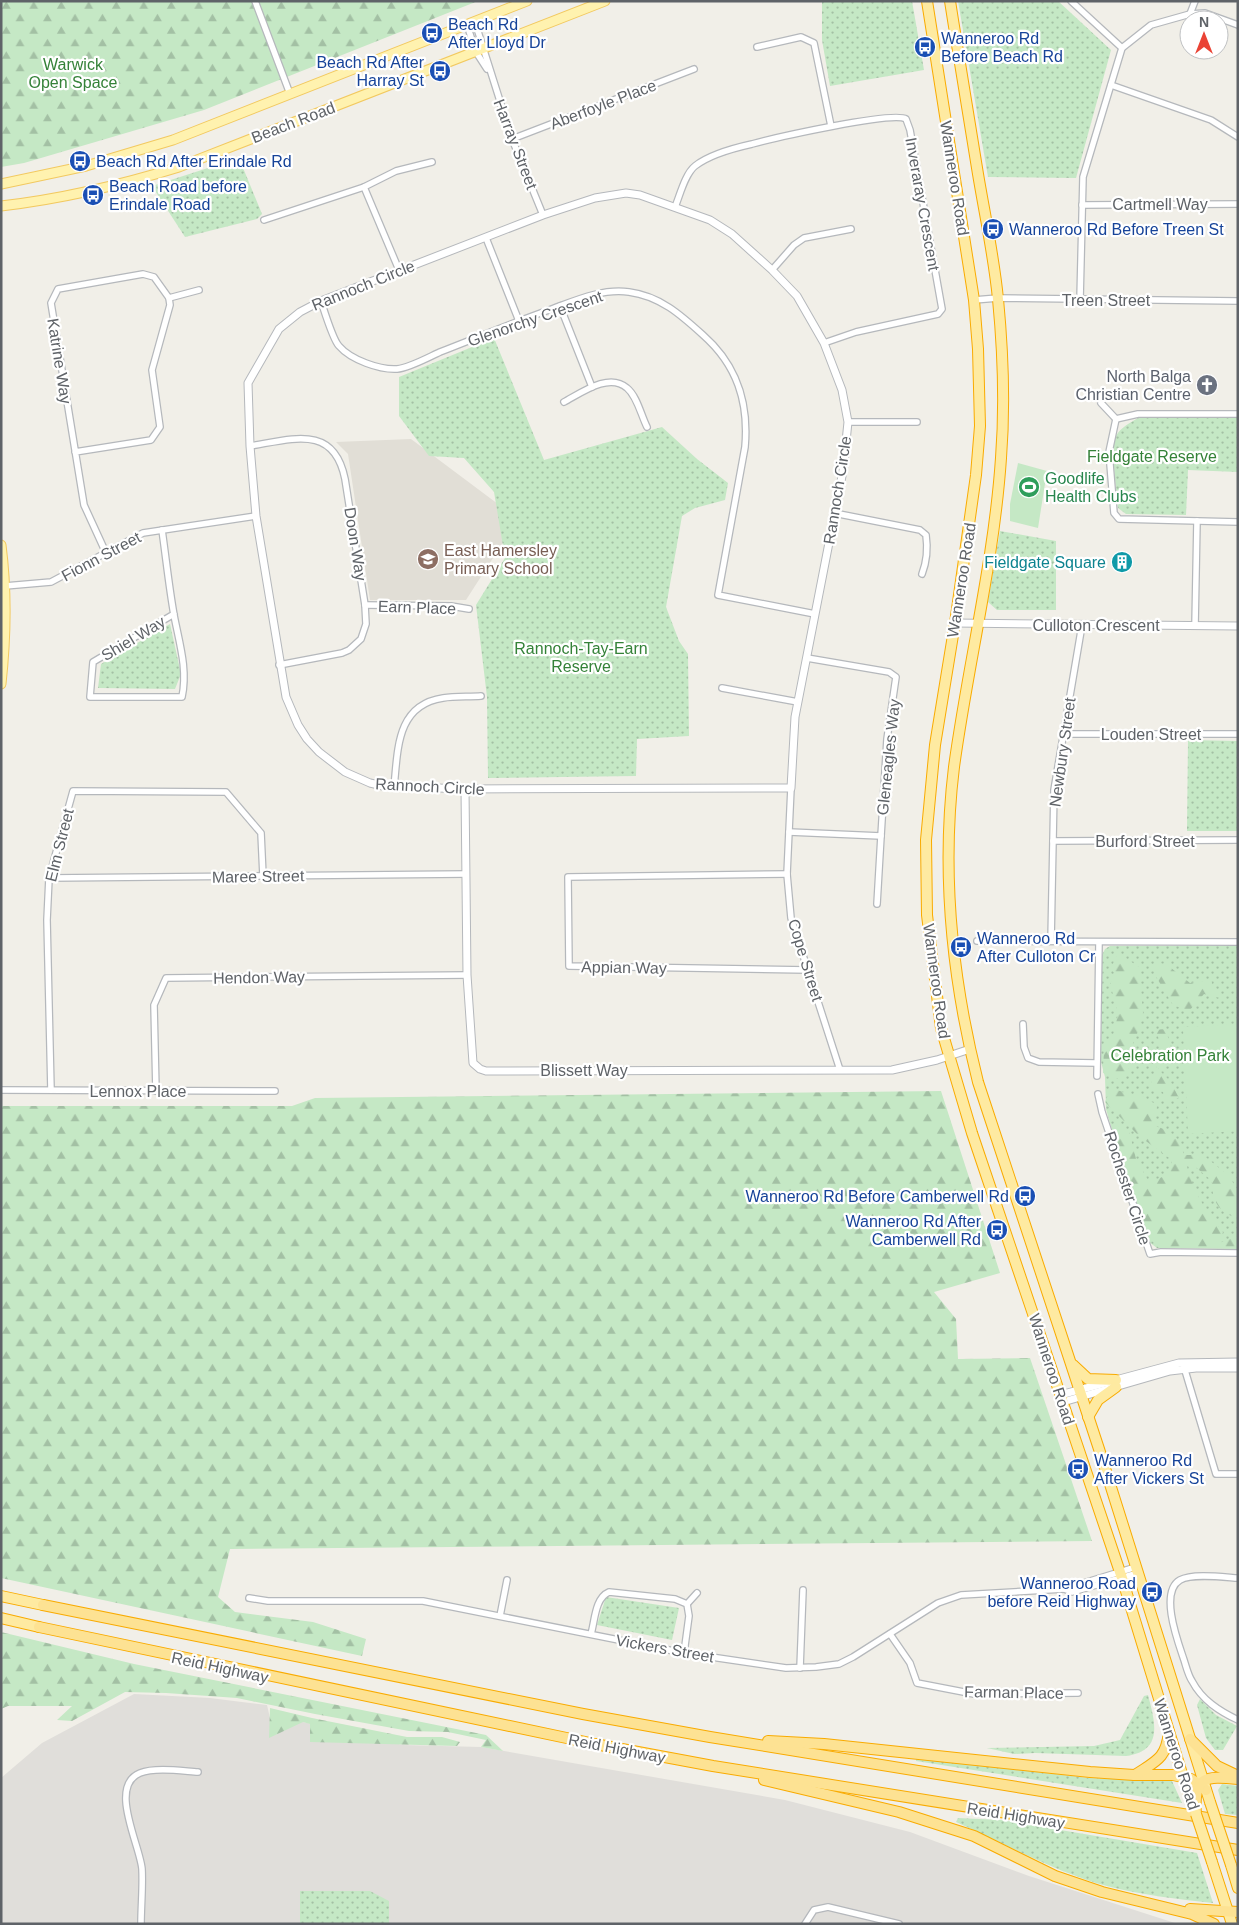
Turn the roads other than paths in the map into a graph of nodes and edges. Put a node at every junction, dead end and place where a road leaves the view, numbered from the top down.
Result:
1 (255, 1) edge
2 (527, 1) edge
3 (605, 1) edge
4 (950, 1) edge
5 (1071, 1) edge
6 (927, 4) edge
7 (1179, 17) edge
8 (471, 24) junction
9 (757, 47) dead end
10 (1122, 48) junction
11 (480, 50) junction
12 (694, 69) dead end
13 (1111, 85) junction
14 (290, 94) junction
15 (831, 126) junction
16 (1238, 138) edge
17 (512, 139) junction
18 (432, 162) dead end
19 (1, 184) edge
20 (364, 187) junction
21 (22, 204) junction
22 (1238, 204) edge
23 (1082, 205) junction
24 (1, 206) edge
25 (675, 207) junction
26 (1, 211) edge
27 (543, 215) junction
28 (264, 220) dead end
29 (851, 229) dead end
30 (486, 238) junction
31 (399, 270) junction
32 (772, 270) junction
33 (199, 290) dead end
34 (169, 298) junction
35 (998, 298) junction
36 (974, 300) junction
37 (1080, 300) junction
38 (321, 301) junction
39 (1238, 301) edge
40 (560, 306) junction
41 (519, 321) junction
42 (824, 343) junction
43 (592, 387) junction
44 (564, 402) dead end
45 (1101, 403) dead end
46 (1238, 414) edge
47 (1116, 420) junction
48 (848, 422) junction
49 (917, 422) dead end
50 (647, 427) dead end
51 (250, 446) junction
52 (75, 452) junction
53 (834, 513) junction
54 (256, 516) junction
55 (1197, 521) junction
56 (1238, 522) edge
57 (162, 530) junction
58 (1, 545) edge
59 (106, 553) junction
60 (922, 574) dead end
61 (5, 586) junction
62 (366, 605) junction
63 (469, 609) dead end
64 (174, 614) junction
65 (815, 614) junction
66 (955, 623) junction
67 (978, 624) junction
68 (1082, 625) junction
69 (1195, 626) junction
70 (1238, 626) edge
71 (807, 658) junction
72 (280, 665) junction
73 (1, 684) edge
74 (722, 688) dead end
75 (482, 696) dead end
76 (798, 702) junction
77 (1064, 734) junction
78 (1238, 734) edge
79 (394, 787) junction
80 (791, 788) junction
81 (465, 789) junction
82 (789, 832) junction
83 (881, 836) junction
84 (1238, 840) edge
85 (1053, 841) junction
86 (466, 874) junction
87 (787, 874) junction
88 (263, 876) junction
89 (49, 878) junction
90 (876, 904) dead end
91 (977, 941) dead end
92 (1051, 941) junction
93 (1099, 942) junction
94 (1238, 942) edge
95 (808, 970) junction
96 (467, 975) junction
97 (1023, 1024) dead end
98 (970, 1049) junction
99 (948, 1057) junction
100 (1096, 1063) junction
101 (840, 1070) junction
102 (1097, 1076) dead end
103 (1, 1090) edge
104 (51, 1090) junction
105 (156, 1091) junction
106 (275, 1091) dead end
107 (1098, 1094) dead end
108 (1238, 1253) edge
109 (1238, 1362) edge
110 (1070, 1363) junction
111 (1183, 1366) junction
112 (1238, 1368) edge
113 (1116, 1383) junction
114 (1080, 1393) junction
115 (1062, 1398) junction
116 (1088, 1417) junction
117 (1238, 1474) edge
118 (1137, 1570) junction
119 (1121, 1575) junction
120 (1238, 1578) edge
121 (507, 1580) dead end
122 (803, 1590) dead end
123 (697, 1594) dead end
124 (1, 1596) edge
125 (249, 1598) dead end
126 (687, 1604) junction
127 (500, 1616) junction
128 (1, 1618) edge
129 (591, 1634) junction
130 (890, 1634) junction
131 (684, 1653) junction
132 (800, 1668) junction
133 (1078, 1692) dead end
134 (1238, 1720) edge
135 (1169, 1732) junction
136 (710, 1737) junction
137 (1190, 1739) junction
138 (713, 1766) junction
139 (198, 1772) dead end
140 (1134, 1775) junction
141 (1183, 1777) junction
142 (1238, 1777) edge
143 (1203, 1785) junction
144 (1193, 1801) junction
145 (1238, 1822) edge
146 (1238, 1850) edge
147 (1238, 1888) edge
148 (1137, 1902) junction
149 (1233, 1912) edge
150 (141, 1924) edge
151 (805, 1924) edge
152 (899, 1924) edge
153 (1214, 1924) edge
154 (1232, 1924) edge

1 - 14 street
2 - 8 main road, Beach Road
3 - 11 main road, Beach Road
4 - 35 highway, Wanneroo Road
5 - 10 street
6 - 36 highway, Wanneroo Road
7 - 10 street
8 - 11 street, Harray Street
8 - 14 main road, Beach Road
9 - 15 street
10 - 13 street
11 - 17 street, Harray Street
11 - 21 main road, Beach Road
12 - 17 street, Aberfoyle Place
13 - 16 street
13 - 23 street
14 - 19 main road, Beach Road
15 - 25 street, Inveraray Crescent
15 - 42 street, Inveraray Crescent
17 - 27 street, Harray Street
18 - 20 street
20 - 28 street
20 - 31 street
21 - 24 main road, Beach Road
21 - 26 main road
22 - 23 street, Cartmell Way
23 - 37 street
25 - 27 street, Rannoch Circle
25 - 32 street, Rannoch Circle
27 - 30 street, Rannoch Circle
29 - 32 street
30 - 31 street, Rannoch Circle
30 - 41 street
31 - 38 street, Rannoch Circle
32 - 42 street, Rannoch Circle
33 - 34 street
34 - 52 street
34 - 52 street, Katrine Way
35 - 36 street, Treen Street
35 - 37 street, Treen Street
35 - 67 highway, Wanneroo Road
36 - 66 highway, Wanneroo Road
37 - 39 street, Treen Street
38 - 41 street, Glenorchy Crescent
38 - 51 street, Rannoch Circle
40 - 41 street, Glenorchy Crescent
40 - 43 street
40 - 65 street, Glenorchy Crescent
42 - 48 street, Rannoch Circle
43 - 44 street
43 - 50 street
45 - 47 street
46 - 47 street
47 - 55 street
48 - 49 street
48 - 53 street, Rannoch Circle
51 - 54 street, Rannoch Circle
51 - 62 street, Doon Way
52 - 59 street, Katrine Way
53 - 60 street
53 - 65 street, Rannoch Circle
54 - 57 street, Fionn Street
54 - 72 street, Rannoch Circle
55 - 56 street
55 - 69 street
57 - 59 street, Fionn Street
57 - 64 street, Shiel Way
58 - 61 main road
59 - 61 street, Fionn Street
61 - 73 main road
62 - 63 street, Earn Place
62 - 72 street, Doon Way
64 - 64 street, Shiel Way
65 - 71 street, Rannoch Circle
66 - 67 street, Culloton Crescent
66 - 99 highway, Wanneroo Road
67 - 68 street, Culloton Crescent
67 - 98 highway, Wanneroo Road
68 - 69 street, Culloton Crescent
68 - 77 street, Newbury Street
69 - 70 street, Culloton Crescent
71 - 76 street, Rannoch Circle
71 - 83 street, Gleneagles Way
72 - 79 street, Rannoch Circle
74 - 76 street
75 - 79 street
76 - 80 street, Rannoch Circle
77 - 78 street, Louden Street
77 - 85 street, Newbury Street
79 - 81 street, Rannoch Circle
80 - 81 street, Rannoch Circle
80 - 82 street, Cope Street
81 - 86 street, Blissett Way
82 - 83 street, Gleneagles Way
82 - 87 street, Cope Street
83 - 90 street
84 - 85 street, Burford Street
85 - 92 street, Newbury Street
86 - 88 street, Maree Street
86 - 96 street, Blissett Way
87 - 95 street, Cope Street
87 - 95 street, Appian Way
88 - 89 street, Maree Street
88 - 89 street, Elm Street
89 - 104 street, Elm Street
91 - 92 street
92 - 93 street
93 - 94 street
93 - 100 street
95 - 101 street, Cope Street
96 - 101 street, Blissett Way
96 - 105 street, Hendon Way
97 - 100 street
98 - 99 street, Blissett Way
98 - 110 highway, Wanneroo Road
99 - 101 street, Blissett Way
99 - 115 highway, Wanneroo Road
100 - 102 street
103 - 104 street, Lennox Place
104 - 105 street, Lennox Place
105 - 106 street, Lennox Place
107 - 108 street, Rochester Circle
109 - 111 street
110 - 113 highway
110 - 114 highway, Wanneroo Road
111 - 112 street
111 - 113 street
111 - 117 street
113 - 114 street
113 - 116 highway
114 - 115 street
114 - 116 highway, Wanneroo Road
115 - 119 highway, Wanneroo Road
116 - 118 highway, Wanneroo Road
118 - 119 street, Vickers Street
118 - 137 highway, Wanneroo Road
119 - 130 street, Vickers Street
119 - 135 highway, Wanneroo Road
120 - 134 street
121 - 127 street
122 - 132 street
123 - 126 street
124 - 136 highway, Reid Highway
125 - 127 street, Vickers Street
126 - 129 street
126 - 131 street
127 - 129 street, Vickers Street
128 - 138 highway, Reid Highway
129 - 131 street, Vickers Street
130 - 132 street, Vickers Street
130 - 133 street, Farman Place
131 - 132 street, Vickers Street
135 - 140 highway
135 - 141 highway, Wanneroo Road
136 - 140 highway
136 - 145 highway, Reid Highway
137 - 142 highway
137 - 143 highway, Wanneroo Road
138 - 146 highway, Reid Highway
138 - 148 highway
139 - 150 street
140 - 141 highway
141 - 143 highway
141 - 144 highway, Wanneroo Road
142 - 143 highway
143 - 144 highway
143 - 147 highway, Wanneroo Road, bridge
144 - 149 highway, Wanneroo Road, bridge
148 - 149 highway
148 - 153 highway
149 - 154 highway, Wanneroo Road
151 - 152 street

